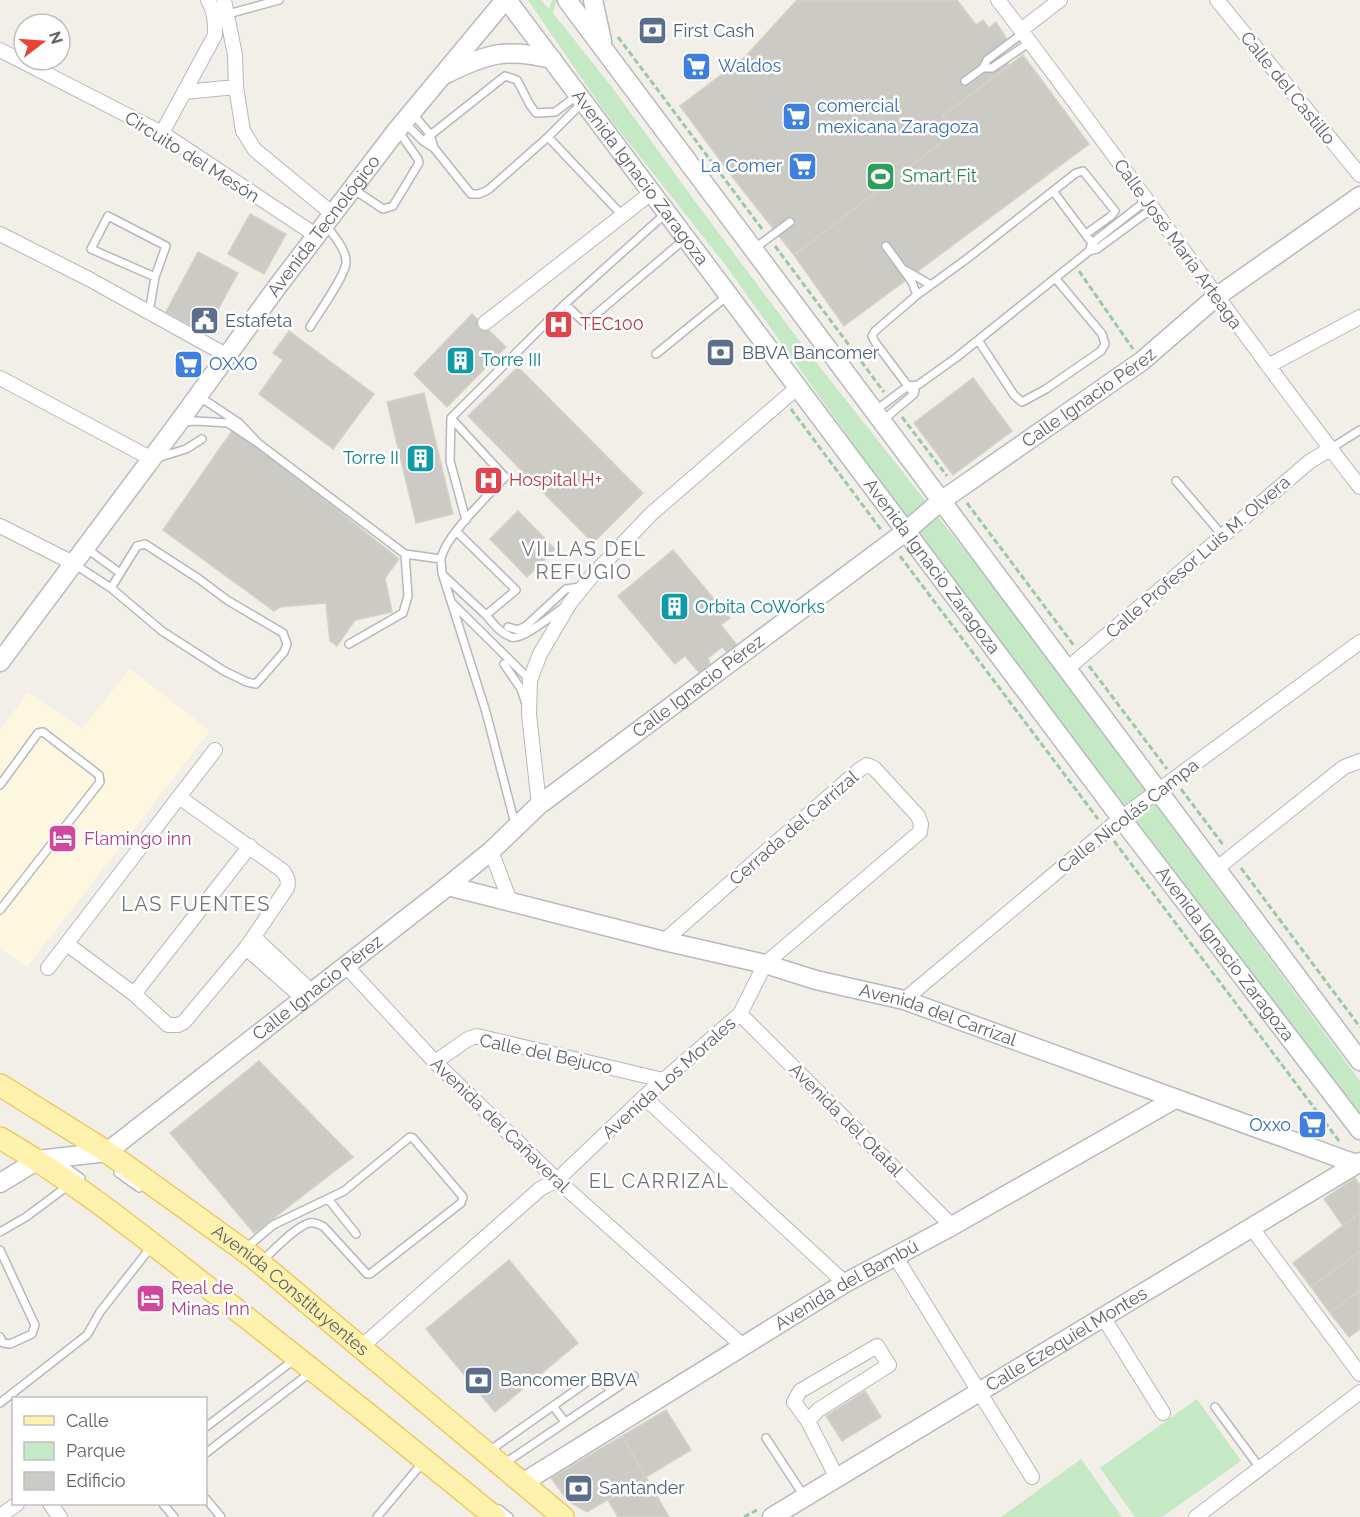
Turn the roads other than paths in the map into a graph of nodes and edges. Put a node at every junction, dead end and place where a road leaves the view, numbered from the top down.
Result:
1 (208, 0) edge
2 (224, 0) edge
3 (279, 0) edge
4 (506, 0) edge
5 (567, 0) edge
6 (593, 0) edge
7 (998, 0) edge
8 (1060, 0) edge
9 (1217, 0) edge
10 (228, 14) junction
11 (1025, 35) junction
12 (0, 50) edge
13 (605, 52) junction
14 (552, 59) junction
15 (439, 77) junction
16 (965, 81) dead end
17 (236, 87) junction
18 (184, 92) junction
19 (581, 98) junction
20 (404, 121) junction
21 (162, 133) junction
22 (430, 134) junction
23 (548, 138) junction
24 (423, 141) junction
25 (434, 148) junction
26 (1360, 175) edge
27 (353, 189) junction
28 (1053, 191) junction
29 (651, 193) junction
30 (1360, 196) edge
31 (1150, 204) junction
32 (667, 212) junction
33 (623, 216) junction
34 (789, 222) dead end
35 (325, 225) junction
36 (0, 234) edge
37 (1086, 234) junction
38 (686, 238) junction
39 (886, 246) dead end
40 (1093, 248) junction
41 (753, 249) junction
42 (902, 268) junction
43 (155, 277) junction
44 (1056, 279) junction
45 (931, 285) junction
46 (728, 295) junction
47 (917, 295) junction
48 (1216, 297) junction
49 (565, 303) junction
50 (149, 313) junction
51 (1360, 317) edge
52 (485, 322) dead end
53 (310, 327) dead end
54 (978, 340) junction
55 (656, 354) dead end
56 (228, 357) junction
57 (1268, 366) junction
58 (0, 378) edge
59 (918, 385) junction
60 (908, 386) junction
61 (791, 393) junction
62 (914, 394) junction
63 (198, 396) junction
64 (878, 417) junction
65 (451, 418) junction
66 (179, 422) junction
67 (1360, 430) edge
68 (202, 439) dead end
69 (258, 443) junction
70 (1330, 449) junction
71 (152, 459) junction
72 (1358, 479) edge
73 (1176, 481) dead end
74 (941, 501) junction
75 (466, 520) junction
76 (0, 526) edge
77 (457, 532) junction
78 (905, 532) junction
79 (1223, 536) junction
80 (85, 547) junction
81 (405, 554) junction
82 (441, 559) junction
83 (73, 563) junction
84 (120, 573) junction
85 (442, 573) junction
86 (583, 587) junction
87 (111, 588) junction
88 (450, 602) junction
89 (570, 603) junction
90 (486, 615) junction
91 (508, 627) dead end
92 (1360, 642) edge
93 (349, 644) dead end
94 (0, 662) edge
95 (504, 664) dead end
96 (1067, 669) junction
97 (530, 680) junction
98 (529, 714) junction
99 (214, 750) dead end
100 (1360, 761) edge
101 (0, 785) edge
102 (1157, 790) junction
103 (178, 797) junction
104 (539, 805) junction
105 (1121, 818) junction
106 (516, 826) junction
107 (250, 846) junction
108 (491, 851) junction
109 (1216, 869) junction
110 (448, 886) junction
111 (510, 901) junction
112 (0, 910) edge
113 (664, 941) junction
114 (250, 943) junction
115 (67, 944) junction
116 (765, 964) junction
117 (346, 966) junction
118 (48, 968) dead end
119 (134, 994) junction
120 (308, 996) junction
121 (904, 1000) junction
122 (740, 1014) junction
123 (1360, 1061) edge
124 (435, 1062) junction
125 (663, 1080) junction
126 (0, 1085) edge
127 (644, 1097) junction
128 (1175, 1099) junction
129 (1360, 1130) edge
130 (0, 1138) edge
131 (99, 1156) junction
132 (46, 1157) junction
133 (1358, 1163) edge
134 (557, 1180) junction
135 (0, 1183) edge
136 (81, 1184) junction
137 (143, 1191) dead end
138 (328, 1200) junction
139 (952, 1226) junction
140 (1251, 1227) junction
141 (0, 1232) edge
142 (356, 1234) dead end
143 (153, 1245) junction
144 (0, 1250) edge
145 (251, 1256) junction
146 (895, 1256) junction
147 (845, 1283) junction
148 (1103, 1317) junction
149 (0, 1336) edge
150 (744, 1347) junction
151 (360, 1348) junction
152 (305, 1364) junction
153 (373, 1369) dead end
154 (1360, 1374) edge
155 (634, 1376) dead end
156 (611, 1391) junction
157 (979, 1392) junction
158 (1360, 1392) edge
159 (0, 1403) edge
160 (553, 1406) junction
161 (1215, 1407) dead end
162 (1163, 1413) dead end
163 (808, 1421) junction
164 (565, 1422) junction
165 (207, 1426) edge
166 (766, 1438) dead end
167 (207, 1452) edge
168 (426, 1459) junction
169 (495, 1459) junction
170 (1260, 1468) junction
171 (1032, 1477) dead end
172 (837, 1478) junction
173 (524, 1482) junction
174 (805, 1497) junction
175 (207, 1500) edge
176 (14, 1505) edge
177 (165, 1505) edge
178 (493, 1509) edge
179 (0, 1516) edge
180 (174, 1517) edge
181 (221, 1517) edge
182 (377, 1517) edge
183 (509, 1517) edge
184 (550, 1517) edge
185 (563, 1517) edge
186 (772, 1517) edge
187 (1196, 1517) edge

1 - 18 street
2 - 10 street
3 - 10 lane
4 - 14 street, Avenida Ignacio Zaragoza
4 - 15 street, Avenida Tecnológico
5 - 13 street
6 - 13 street
7 - 11 street, Calle José María Arteaga
8 - 11 street
9 - 26 street, Calle del Castillo
10 - 17 street
11 - 16 lane
11 - 31 street, Calle José María Arteaga
12 - 21 street, Circuito del Mesón
13 - 41 street
14 - 15 street
14 - 19 street, Avenida Ignacio Zaragoza
15 - 20 street, Avenida Tecnológico
17 - 18 street
17 - 35 street
18 - 21 street
19 - 22 lane
19 - 23 lane
19 - 29 street, Avenida Ignacio Zaragoza
20 - 22 lane
20 - 24 lane
20 - 27 street, Avenida Tecnológico
20 - 27 lane
21 - 35 street, Circuito del Mesón
22 - 24 lane
22 - 25 lane
23 - 25 lane
23 - 33 lane
24 - 25 lane
27 - 35 street, Avenida Tecnológico
28 - 37 lane
28 - 37 lane
28 - 45 lane
29 - 32 street, Avenida Ignacio Zaragoza
29 - 33 street
30 - 48 street, Calle Ignacio Pérez
31 - 40 lane
31 - 48 street, Calle José María Arteaga
32 - 38 street, Avenida Ignacio Zaragoza
32 - 49 lane
33 - 52 street
34 - 41 lane
35 - 53 lane
35 - 56 street, Avenida Tecnológico
36 - 50 street
37 - 40 lane
38 - 46 street, Avenida Ignacio Zaragoza
38 - 49 lane
39 - 42 lane
40 - 44 lane
41 - 64 street
42 - 45 lane
42 - 47 lane
43 - 43 lane
43 - 50 lane
44 - 54 lane
44 - 54 lane
45 - 47 lane
46 - 55 lane
46 - 61 street, Avenida Ignacio Zaragoza
47 - 60 lane
48 - 57 street, Calle José María Arteaga
48 - 74 street, Calle Ignacio Pérez
49 - 65 lane
50 - 56 street
51 - 57 street
54 - 59 lane
56 - 63 street, Avenida Tecnológico
57 - 70 street, Calle José María Arteaga
58 - 71 street
59 - 60 lane
59 - 62 lane
60 - 62 lane
60 - 64 lane
61 - 78 street, Avenida Ignacio Zaragoza
61 - 86 street
62 - 64 lane
63 - 66 street, Avenida Tecnológico
63 - 69 lane
64 - 74 street
65 - 75 lane
65 - 75 lane
66 - 69 lane
66 - 71 street, Avenida Tecnológico
67 - 70 lane
68 - 71 lane
69 - 81 lane
70 - 72 street, Calle José María Arteaga
70 - 79 street, Calle Profesor Luis M. Olvera
71 - 80 street, Avenida Tecnológico
73 - 79 lane
74 - 78 street, Calle Ignacio Pérez
74 - 96 street
75 - 77 lane
76 - 83 street
77 - 82 lane
77 - 90 lane
78 - 104 street, Calle Ignacio Pérez
78 - 105 street, Avenida Ignacio Zaragoza
79 - 96 street, Calle Profesor Luis M. Olvera
80 - 83 street, Avenida Tecnológico
80 - 84 lane
81 - 82 lane
81 - 93 lane
82 - 85 lane
83 - 87 lane
83 - 94 street, Avenida Tecnológico
84 - 87 lane
84 - 87 lane
85 - 88 lane
85 - 90 lane
86 - 89 street
86 - 91 lane
88 - 97 lane
88 - 106 lane
89 - 90 lane
89 - 97 street
92 - 102 street, Calle Nicolás Campa
95 - 98 lane
96 - 102 street
97 - 98 street
98 - 104 street
99 - 103 street
100 - 109 street
101 - 112 lane
102 - 105 street, Calle Nicolás Campa
102 - 109 street
103 - 107 street
103 - 115 street
104 - 106 street, Calle Ignacio Pérez
105 - 121 street, Calle Nicolás Campa
105 - 129 street, Avenida Ignacio Zaragoza
106 - 108 street, Calle Ignacio Pérez
107 - 114 street
107 - 119 street
108 - 110 street, Calle Ignacio Pérez
108 - 111 street
109 - 123 street
110 - 111 street, Avenida del Carrizal
110 - 117 street, Calle Ignacio Pérez
111 - 113 street, Avenida del Carrizal
113 - 116 street, Avenida del Carrizal
113 - 116 street, Cerrada del Carrizal
114 - 119 street
114 - 120 street
115 - 118 street
115 - 119 street
116 - 121 street, Avenida del Carrizal
116 - 122 street, Avenida Los Morales
117 - 120 street, Calle Ignacio Pérez
117 - 124 street, Avenida del Cañaveral
120 - 131 street, Calle Ignacio Pérez
121 - 128 street, Avenida del Carrizal
122 - 125 street, Avenida Los Morales
122 - 139 street, Avenida del Otatal
124 - 125 street, Calle del Bejuco
124 - 134 street, Avenida del Cañaveral
125 - 127 street, Avenida Los Morales
126 - 131 main road, Avenida Constituyentes
127 - 134 street, Avenida Los Morales
127 - 147 street
128 - 133 street, Avenida del Carrizal
128 - 139 street, Avenida del Bambú
130 - 132 main road
131 - 132 street
131 - 137 lane
131 - 145 main road, Avenida Constituyentes
132 - 135 street
132 - 136 main road
133 - 140 street, Calle Ezequiel Montes
134 - 150 street, Avenida del Cañaveral
134 - 151 street, Avenida Los Morales
136 - 141 lane
136 - 143 main road
138 - 142 lane
138 - 145 lane
138 - 145 lane
139 - 146 street, Avenida del Bambú
140 - 148 street, Calle Ezequiel Montes
140 - 154 street
143 - 152 main road
143 - 159 lane
144 - 149 lane
145 - 151 main road, Avenida Constituyentes
146 - 147 street, Avenida del Bambú
146 - 157 street
147 - 150 street, Avenida del Bambú
148 - 157 street, Calle Ezequiel Montes
148 - 162 street
150 - 173 street, Avenida del Bambú
151 - 169 main road, Avenida Constituyentes
152 - 165 lane
152 - 167 lane
152 - 168 main road
153 - 184 lane
155 - 156 lane
156 - 160 lane
156 - 164 lane
157 - 171 street
157 - 172 street, Calle Ezequiel Montes
158 - 170 street
160 - 164 lane
160 - 169 lane
161 - 170 lane
163 - 163 street
163 - 172 street
164 - 169 lane
166 - 174 lane
168 - 178 main road
168 - 182 lane
169 - 173 main road, Avenida Constituyentes
170 - 187 street
172 - 174 street, Calle Ezequiel Montes
173 - 185 main road, Avenida Constituyentes
174 - 186 street, Calle Ezequiel Montes
175 - 181 lane
176 - 179 street
177 - 180 lane
178 - 183 lane

